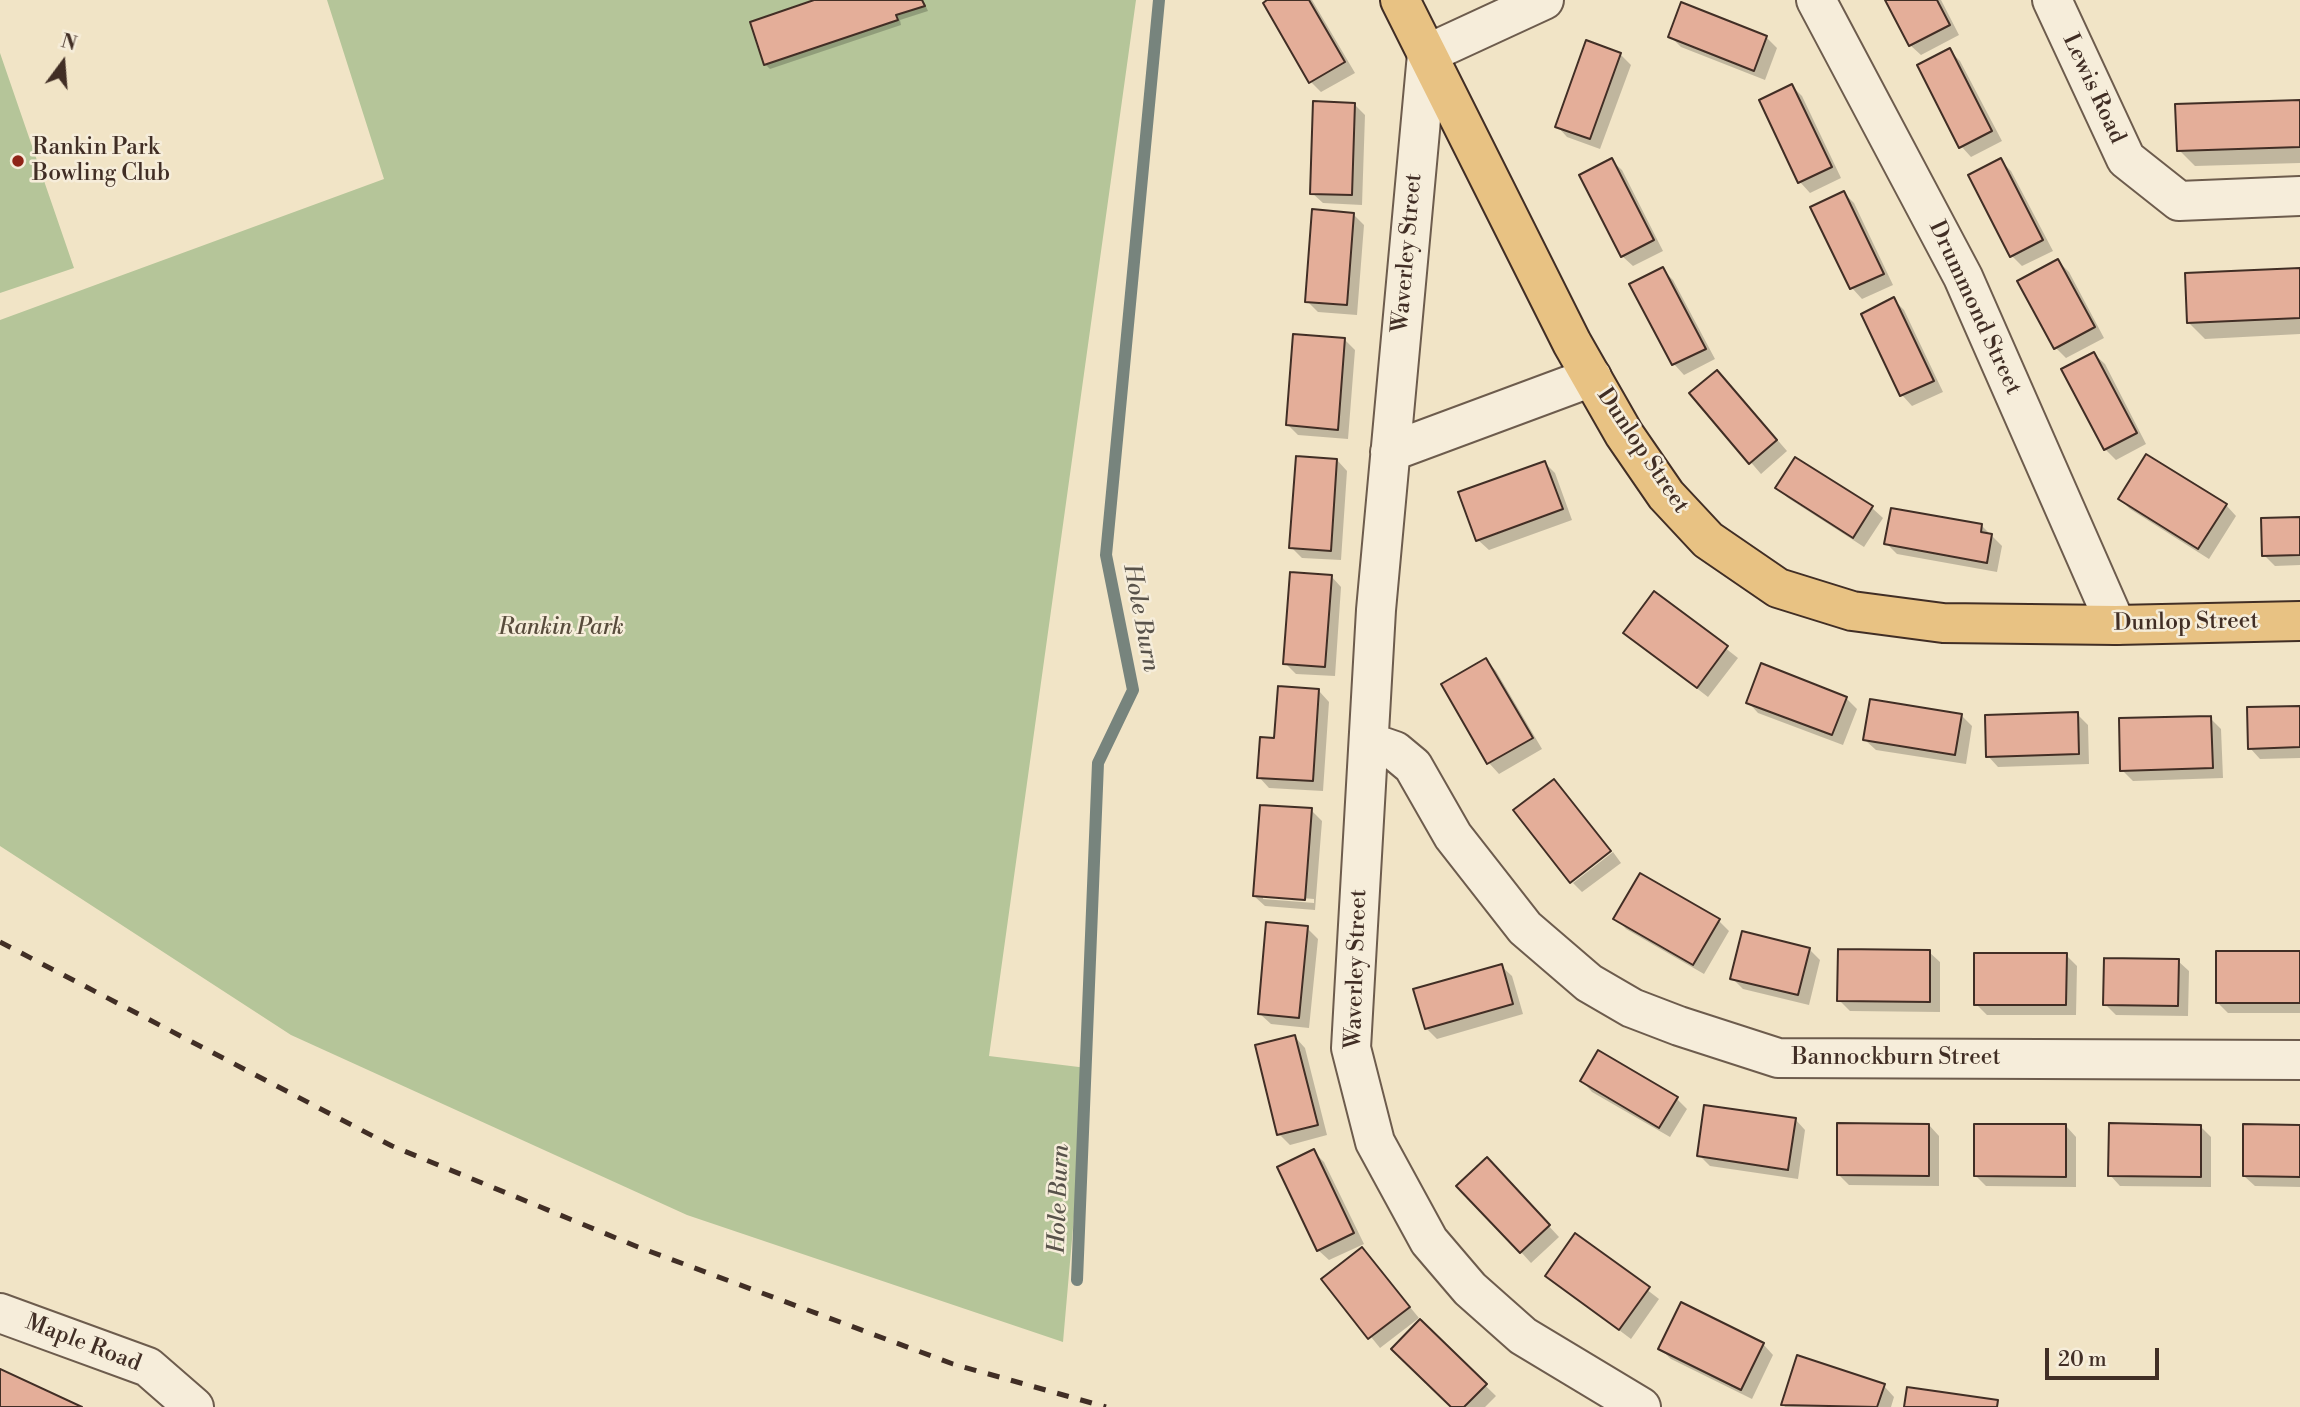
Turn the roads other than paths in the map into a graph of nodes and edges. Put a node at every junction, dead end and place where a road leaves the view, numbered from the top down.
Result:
1 (1400, 0) edge
2 (1544, 0) edge
3 (1816, 0) edge
4 (2052, 0) edge
5 (1427, 54) junction
6 (2300, 197) edge
7 (1592, 377) junction
8 (1390, 452) junction
9 (2300, 621) edge
10 (2116, 625) junction
11 (1368, 742) junction
12 (2300, 1060) edge
13 (0, 1313) edge
14 (1631, 1405) edge
15 (194, 1407) edge

1 - 5 main road, Dunlop Street
2 - 5 street
3 - 10 street, Drummond Street
4 - 6 street, Lewis Road
5 - 7 main road, Dunlop Street
5 - 8 street, Waverley Street
7 - 8 street
7 - 10 main road, Dunlop Street
8 - 11 street, Waverley Street
9 - 10 main road, Dunlop Street
11 - 12 street, Bannockburn Street
11 - 14 street, Waverley Street
13 - 15 street, Maple Road

